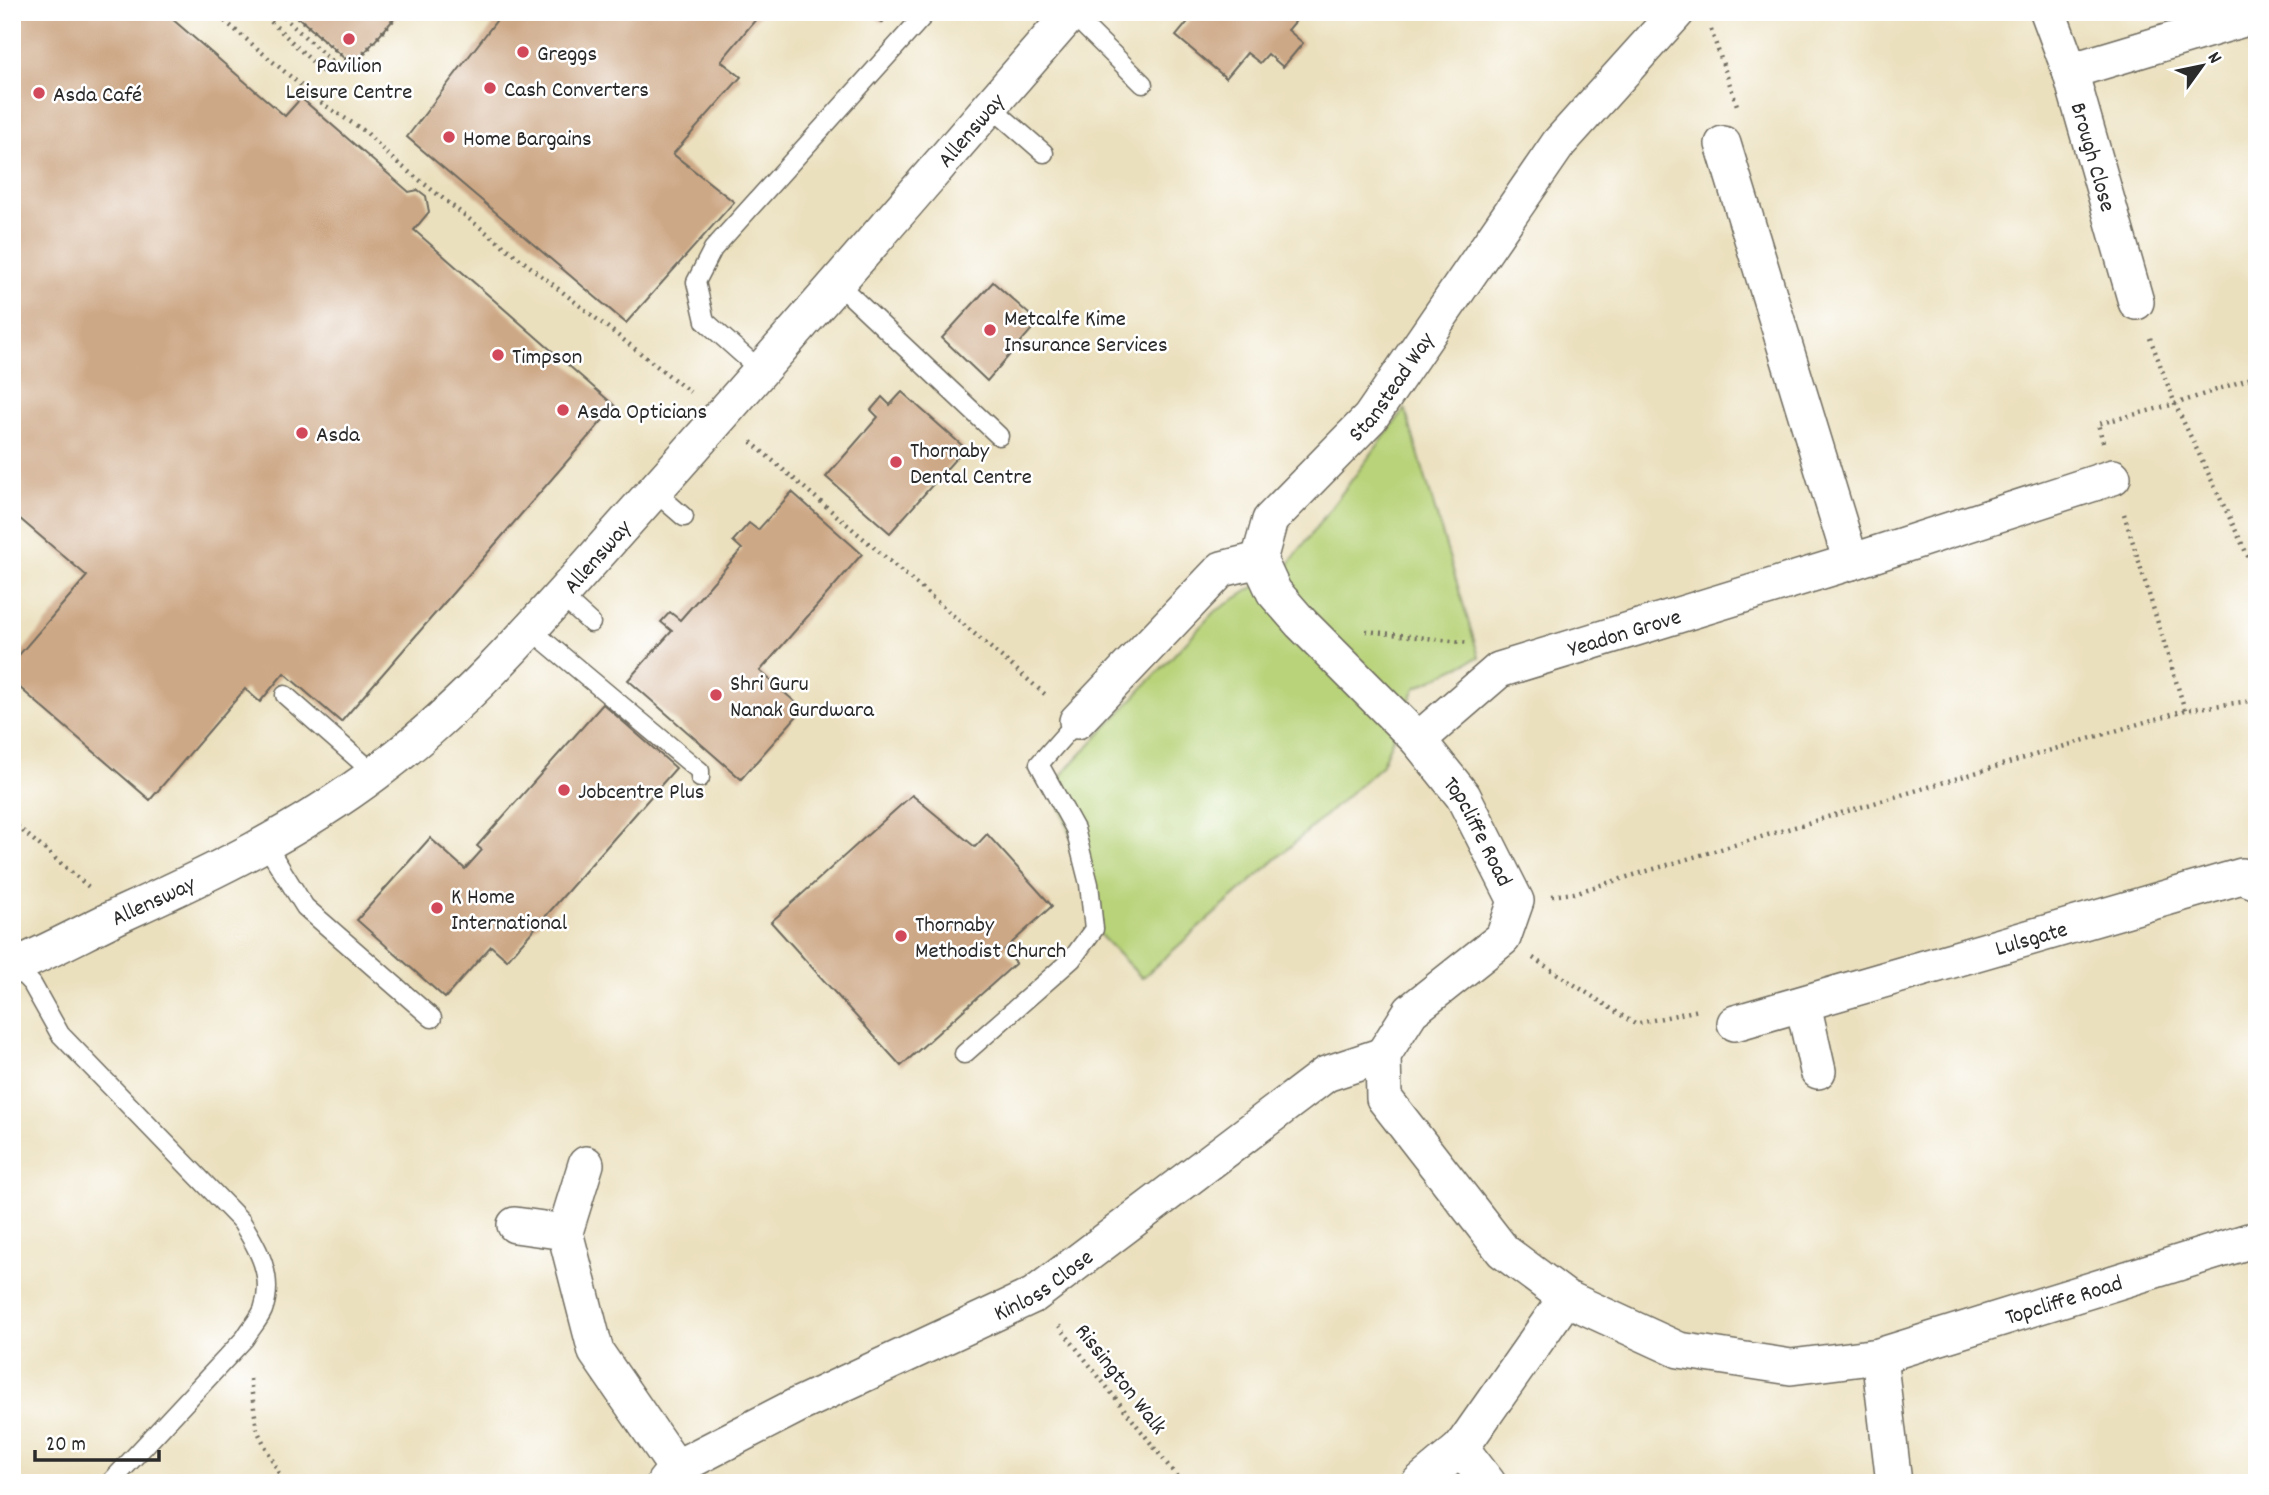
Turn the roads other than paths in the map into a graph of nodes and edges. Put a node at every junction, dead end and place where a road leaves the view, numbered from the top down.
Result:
1 (927, 12) edge
2 (1677, 12) edge
3 (2048, 12) edge
4 (1072, 13) edge
5 (2257, 15) edge
6 (2070, 71) junction
7 (1143, 84) dead end
8 (990, 106) junction
9 (1723, 144) road end
10 (1044, 153) dead end
11 (837, 283) junction
12 (2136, 302) road end
13 (761, 371) junction
14 (999, 436) dead end
15 (2113, 477) road end
16 (654, 491) junction
17 (684, 517) dead end
18 (1259, 560) junction
19 (1852, 562) junction
20 (561, 595) junction
21 (591, 623) dead end
22 (530, 629) junction
23 (285, 695) dead end
24 (1077, 721) joint
25 (1418, 740) junction
26 (375, 774) junction
27 (700, 778) dead end
28 (266, 845) junction
29 (2257, 882) edge
30 (13, 966) edge
31 (1803, 1004) junction
32 (432, 1018) dead end
33 (1735, 1023) road end
34 (964, 1054) dead end
35 (1383, 1055) junction
36 (1818, 1070) dead end
37 (586, 1164) dead end
38 (515, 1225) dead end
39 (565, 1232) junction
40 (2254, 1245) edge
41 (1566, 1298) junction
42 (1879, 1356) junction
43 (1461, 1448) junction
44 (670, 1475) edge
45 (110, 1483) edge
46 (1419, 1483) edge
47 (1488, 1483) edge
48 (1894, 1483) edge

1 - 13 lane
2 - 18 street, Stanstead Way
3 - 6 street, Brough Close
4 - 7 lane
4 - 8 street, Allensway
5 - 6 street
6 - 12 street, Brough Close
8 - 10 lane
8 - 11 street, Allensway
9 - 19 street
11 - 13 street, Allensway
11 - 14 lane
13 - 16 street, Allensway
15 - 19 street, Yeadon Grove
16 - 17 lane
16 - 20 street, Allensway
18 - 24 street
18 - 25 street, Topcliffe Road
19 - 25 street, Yeadon Grove
20 - 21 lane
20 - 22 street, Allensway
22 - 26 street, Allensway
22 - 27 lane
23 - 26 lane
24 - 34 lane
25 - 35 street, Topcliffe Road
26 - 28 street, Allensway
28 - 30 street, Allensway
28 - 32 lane
29 - 31 street, Lulsgate
30 - 45 lane
31 - 33 street, Lulsgate
31 - 36 street
35 - 41 street, Topcliffe Road
35 - 44 street, Kinloss Close
37 - 39 street
38 - 39 street
39 - 44 street, Kinloss Close
40 - 42 street, Topcliffe Road
41 - 42 street, Topcliffe Road
41 - 43 street
42 - 48 street
43 - 46 street
43 - 47 street

